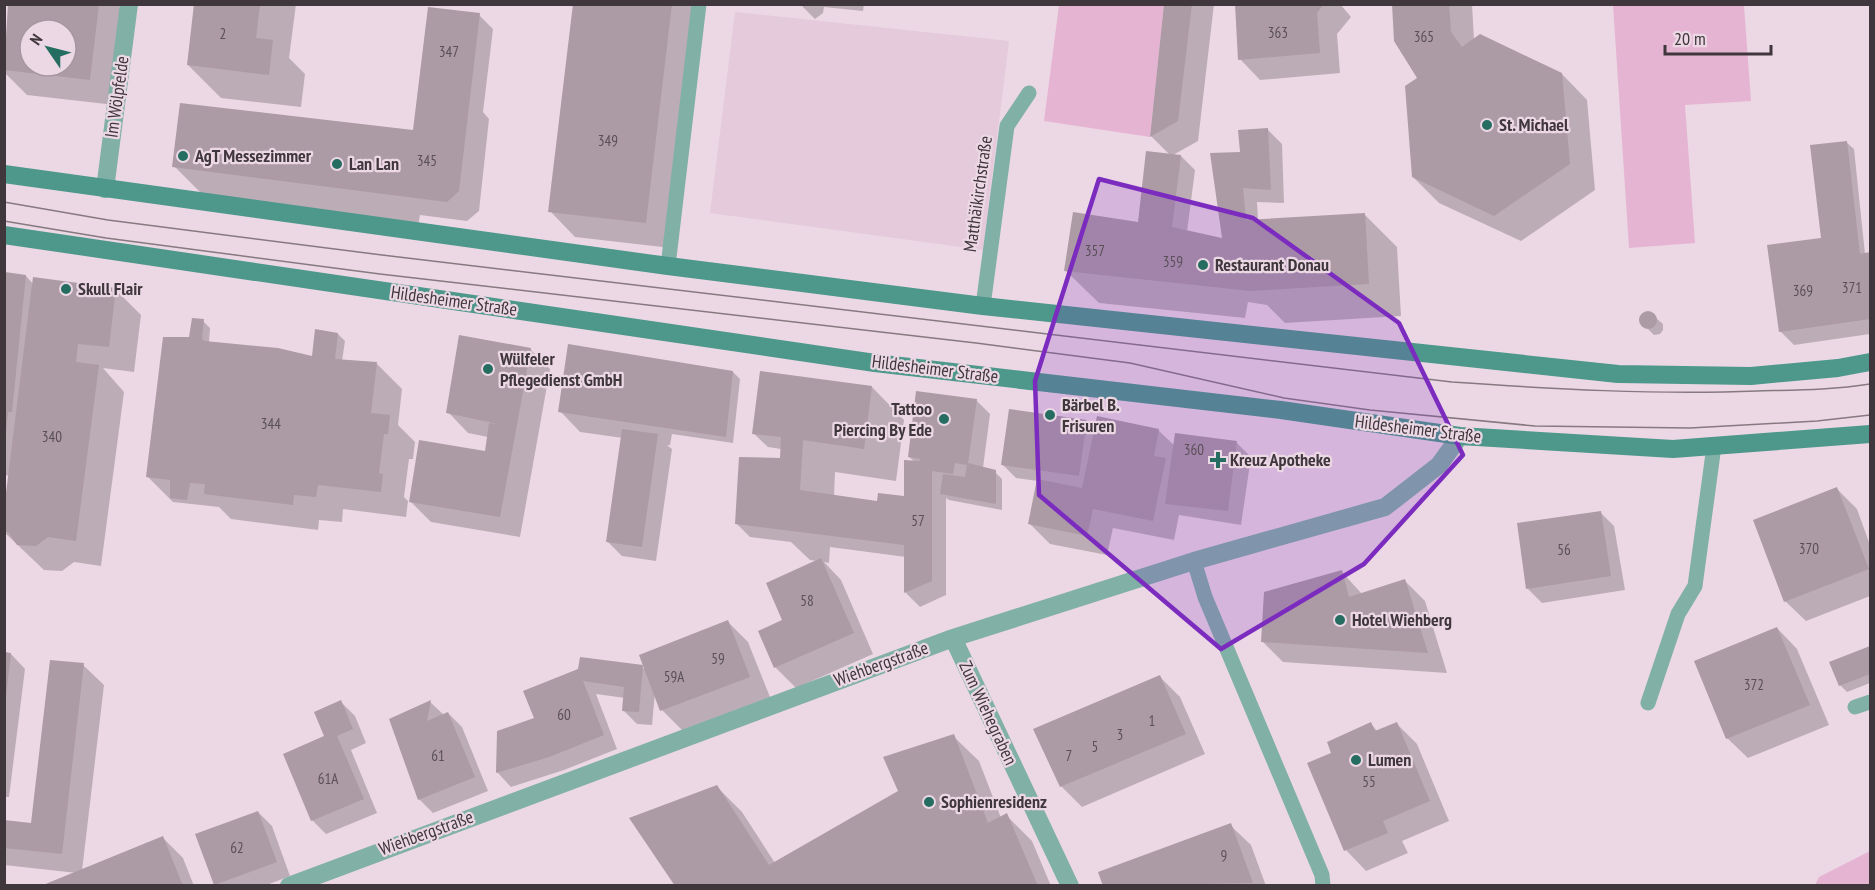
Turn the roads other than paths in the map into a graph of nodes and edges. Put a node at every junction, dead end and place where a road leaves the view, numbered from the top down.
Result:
1 (129, 4) edge
2 (699, 4) edge
3 (1029, 93) dead end
4 (4, 174) edge
5 (105, 189) junction
6 (4, 235) edge
7 (668, 266) junction
8 (983, 306) junction
9 (1870, 362) edge
10 (1870, 434) edge
11 (1460, 436) junction
12 (1714, 446) junction
13 (1194, 561) junction
14 (953, 638) junction
15 (1870, 702) edge
16 (1648, 703) dead end
17 (1855, 706) dead end
18 (289, 885) edge
19 (1070, 885) edge
20 (1323, 885) edge

1 - 5 street, Im Wölpfelde
2 - 7 lane
3 - 8 lane, Matthäikirchstraße
4 - 5 main road
5 - 7 main road
6 - 11 main road, Hildesheimer Straße
7 - 8 main road
8 - 9 main road
10 - 12 main road, Hildesheimer Straße
11 - 12 main road, Hildesheimer Straße
11 - 13 street, Wiehbergstraße
12 - 16 lane
13 - 14 street, Wiehbergstraße
13 - 20 lane
14 - 18 street, Wiehbergstraße
14 - 19 street, Zum Wiehegraben
15 - 17 lane

